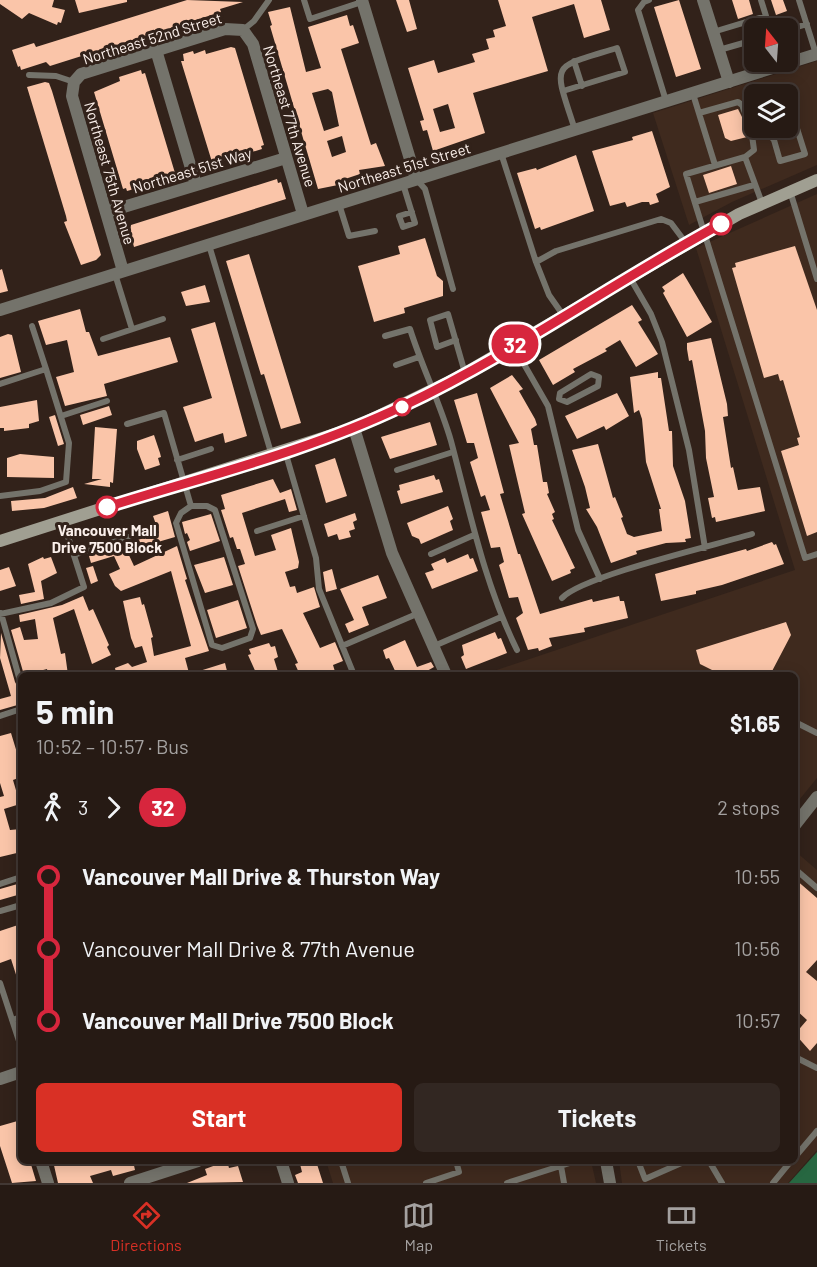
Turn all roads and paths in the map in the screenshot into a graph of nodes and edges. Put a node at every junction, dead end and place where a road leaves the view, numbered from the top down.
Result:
1 (269, 0) edge
2 (304, 0) edge
3 (649, 0) edge
4 (703, 0) edge
5 (761, 0) edge
6 (799, 0) edge
7 (363, 1) edge
8 (807, 24) junction
9 (798, 27) edge
10 (243, 30) junction
11 (713, 32) junction
12 (744, 43) edge
13 (156, 50) junction
14 (719, 50) junction
15 (816, 54) edge
16 (574, 61) junction
17 (29, 75) dead end
18 (729, 81) junction
19 (74, 82) junction
20 (582, 86) junction
21 (563, 91) junction
22 (693, 94) junction
23 (666, 102) junction
24 (744, 110) edge
25 (699, 113) junction
26 (575, 130) junction
27 (798, 132) edge
28 (752, 138) edge
29 (772, 138) edge
30 (501, 153) junction
31 (745, 157) junction
32 (286, 158) junction
33 (715, 165) junction
34 (417, 179) junction
35 (817, 180) edge
36 (403, 183) junction
37 (196, 185) junction
38 (754, 185) junction
39 (790, 190) junction
40 (694, 202) junction
41 (338, 203) junction
42 (762, 203) junction
43 (107, 212) junction
44 (412, 212) dead end
45 (303, 214) junction
46 (375, 231) dead end
47 (704, 233) junction
48 (686, 243) junction
49 (209, 244) junction
50 (536, 262) junction
51 (119, 273) junction
52 (629, 276) junction
53 (817, 279) edge
54 (453, 289) dead end
55 (0, 310) edge
56 (563, 315) junction
57 (163, 319) dead end
58 (32, 326) dead end
59 (132, 329) junction
60 (385, 336) dead end
61 (103, 339) dead end
62 (456, 340) junction
63 (513, 345) junction
64 (419, 357) junction
65 (396, 365) dead end
66 (46, 369) junction
67 (465, 373) junction
68 (0, 384) edge
69 (575, 384) junction
70 (432, 391) junction
71 (581, 395) junction
72 (559, 399) junction
73 (107, 401) dead end
74 (548, 406) junction
75 (61, 416) junction
76 (127, 424) dead end
77 (354, 428) junction
78 (212, 449) dead end
79 (285, 451) junction
80 (453, 452) junction
81 (272, 456) junction
82 (177, 460) junction
83 (397, 470) dead end
84 (184, 483) junction
85 (0, 496) edge
86 (191, 506) junction
87 (304, 516) junction
88 (63, 521) junction
89 (257, 531) dead end
90 (144, 532) dead end
91 (752, 534) dead end
92 (474, 535) junction
93 (0, 541) edge
94 (705, 548) junction
95 (431, 554) dead end
96 (817, 554) edge
97 (74, 555) junction
98 (600, 579) junction
99 (562, 598) dead end
100 (419, 613) junction
101 (0, 614) edge
102 (501, 616) junction
103 (342, 646) junction
104 (434, 646) junction
105 (517, 650) dead end
106 (353, 672) edge
107 (445, 672) edge
108 (18, 674) edge
109 (18, 710) edge
110 (0, 716) edge
111 (798, 724) edge
112 (817, 733) edge
113 (817, 797) edge
114 (798, 821) edge
115 (798, 872) edge
116 (18, 879) edge
117 (0, 884) edge
118 (817, 888) edge
119 (18, 906) edge
120 (0, 911) edge
121 (0, 983) edge
122 (18, 1018) edge
123 (12, 1020) junction
124 (18, 1034) edge
125 (798, 1058) edge
126 (817, 1068) edge
127 (18, 1073) edge
128 (0, 1078) edge
129 (817, 1131) edge
130 (798, 1153) edge
131 (41, 1164) edge
132 (189, 1164) edge
133 (282, 1164) edge
134 (342, 1164) edge
135 (457, 1164) edge
136 (567, 1164) edge
137 (607, 1164) edge
138 (639, 1164) edge
139 (679, 1164) edge
140 (711, 1164) edge
141 (789, 1164) edge
142 (561, 1166) junction
143 (534, 1174) junction
144 (48, 1183) edge
145 (130, 1183) edge
146 (288, 1183) edge
147 (348, 1183) edge
148 (426, 1183) edge
149 (507, 1183) edge
150 (538, 1183) edge
151 (564, 1183) edge
152 (610, 1183) edge
153 (722, 1183) edge
154 (773, 1183) edge

1 - 10 lane
2 - 7 lane
3 - 23 lane
4 - 11 street
5 - 11 lane
6 - 8 lane
7 - 34 street
8 - 9 lane
8 - 15 lane
10 - 13 street, Northeast 52nd Street
10 - 32 street, Northeast 77th Avenue
11 - 14 street
12 - 14 lane
13 - 19 street, Northeast 52nd Street
13 - 37 street
14 - 18 street
15 - 18 street, Northeast 51st Street
16 - 20 lane
16 - 20 lane
16 - 21 lane
17 - 19 lane
18 - 22 street, Northeast 51st Street
19 - 43 street, Northeast 75th Avenue
20 - 21 lane
21 - 26 lane
22 - 23 street, Northeast 51st Street
22 - 25 lane
23 - 26 street, Northeast 51st Street
24 - 25 lane
25 - 33 lane
26 - 30 street, Northeast 51st Street
27 - 29 lane
28 - 31 lane
30 - 34 street, Northeast 51st Street
30 - 50 lane
31 - 33 lane
31 - 38 lane
32 - 37 street, Northeast 51st Way
32 - 45 street, Northeast 77th Avenue
33 - 40 lane
34 - 36 street, Northeast 51st Street
34 - 54 lane
35 - 39 main road
36 - 41 street, Northeast 51st Street
36 - 44 lane
37 - 43 street, Northeast 51st Way
38 - 40 lane
38 - 42 lane
39 - 42 main road
39 - 53 lane
40 - 47 lane
41 - 45 street, Northeast 51st Street
41 - 46 lane
42 - 47 main road
43 - 51 street, Northeast 75th Avenue
45 - 49 street, Northeast 51st Street
47 - 48 main road
47 - 96 lane
48 - 50 lane
48 - 52 main road
49 - 51 street, Northeast 51st Street
49 - 81 lane
50 - 56 lane
51 - 55 street, Northeast 51st Street
51 - 59 lane
52 - 56 main road
52 - 94 lane
56 - 63 main road
57 - 59 lane
58 - 66 lane
59 - 61 lane
60 - 64 lane
62 - 62 lane
62 - 67 lane
63 - 67 main road
63 - 74 lane
64 - 65 lane
64 - 70 lane
66 - 68 lane
66 - 75 lane
67 - 70 main road
69 - 71 lane
69 - 71 lane
69 - 72 lane
70 - 77 main road
70 - 80 lane
71 - 72 lane
72 - 74 lane
73 - 75 lane
74 - 98 lane
75 - 85 lane
76 - 82 lane
77 - 79 main road
77 - 100 street
78 - 82 lane
79 - 81 main road
79 - 87 lane
80 - 83 lane
80 - 92 lane
81 - 84 main road
82 - 84 lane
84 - 86 lane
84 - 88 main road
86 - 86 lane
87 - 89 lane
87 - 103 lane
88 - 93 main road
88 - 97 lane
90 - 97 lane
91 - 94 lane
92 - 95 lane
92 - 102 lane
94 - 98 lane
97 - 101 lane
98 - 99 lane
100 - 103 lane
100 - 104 street
101 - 108 lane
102 - 104 lane
102 - 105 lane
103 - 106 lane
104 - 107 street
109 - 110 lane
111 - 112 lane
113 - 114 street
115 - 118 lane
116 - 117 lane
119 - 120 lane
121 - 123 lane
122 - 123 lane
123 - 124 lane
125 - 126 lane
127 - 128 street
129 - 130 lane
131 - 144 street
132 - 145 street
133 - 146 street
134 - 147 lane
135 - 148 lane
136 - 142 lane
137 - 152 street
138 - 139 lane
140 - 153 lane
141 - 154 lane
142 - 143 lane
142 - 151 lane
143 - 149 lane
143 - 150 lane

